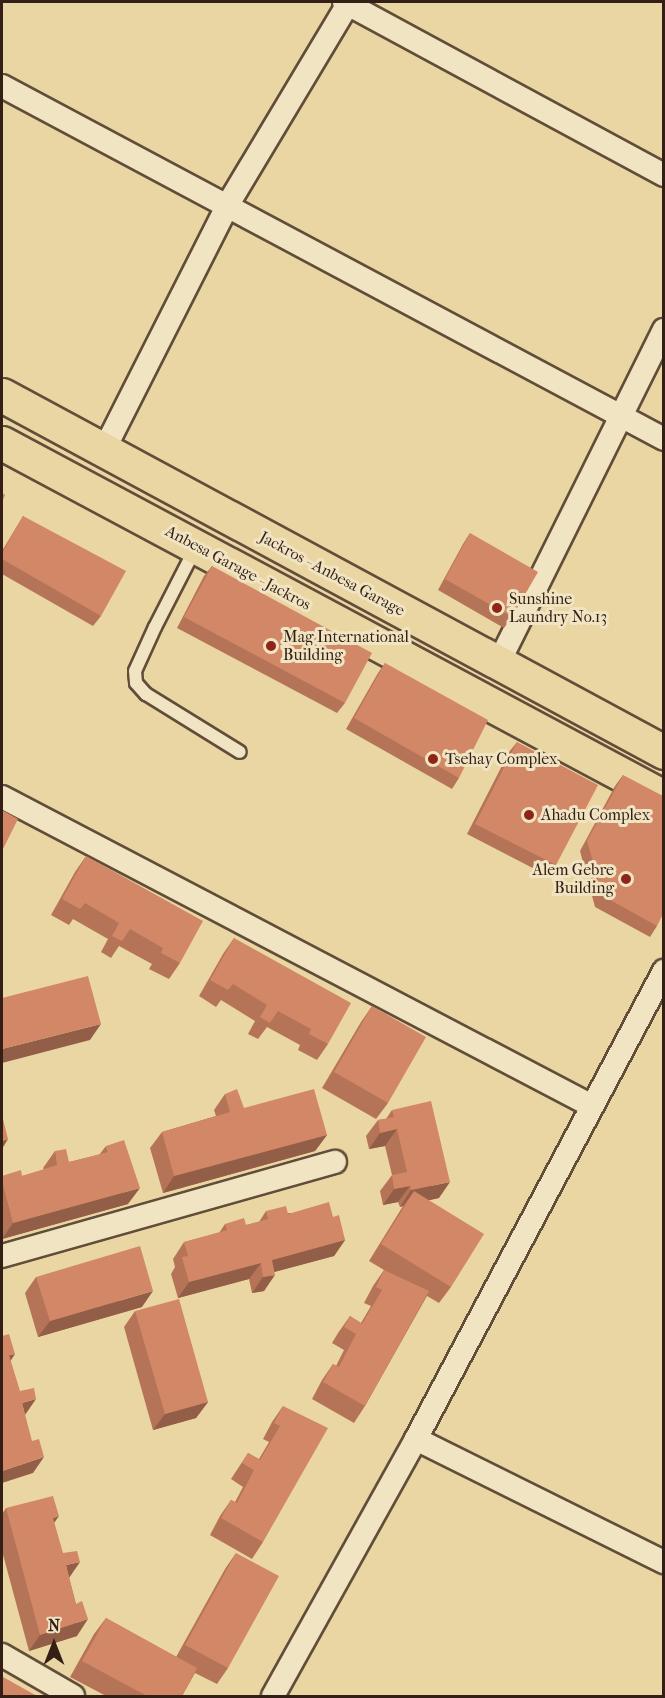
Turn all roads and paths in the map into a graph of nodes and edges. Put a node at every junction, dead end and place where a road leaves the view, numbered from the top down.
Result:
1 (347, 2) edge
2 (2, 86) edge
3 (663, 175) edge
4 (227, 207) junction
5 (663, 330) edge
6 (2, 395) edge
7 (620, 415) junction
8 (663, 439) edge
9 (2, 443) edge
10 (104, 450) junction
11 (197, 546) junction
12 (499, 662) junction
13 (240, 752) dead end
14 (663, 752) edge
15 (2, 797) edge
16 (663, 797) edge
17 (663, 971) edge
18 (591, 1106) junction
19 (335, 1162) dead end
20 (2, 1256) edge
21 (416, 1439) junction
22 (663, 1562) edge
23 (2, 1655) edge
24 (73, 1696) edge
25 (273, 1696) edge

1 - 3 street
1 - 4 street
2 - 4 street
4 - 7 street
4 - 10 street
5 - 7 street
6 - 10 main road, Jackros - Anbesa Garage
7 - 8 street
7 - 12 street
9 - 11 main road, Anbesa Garage - Jackros
10 - 12 main road, Jackros - Anbesa Garage
11 - 13 lane
11 - 16 main road, Anbesa Garage - Jackros
12 - 14 main road, Jackros - Anbesa Garage
15 - 18 street
17 - 18 street
18 - 21 street
19 - 20 street
21 - 22 street
21 - 25 street
23 - 24 street

